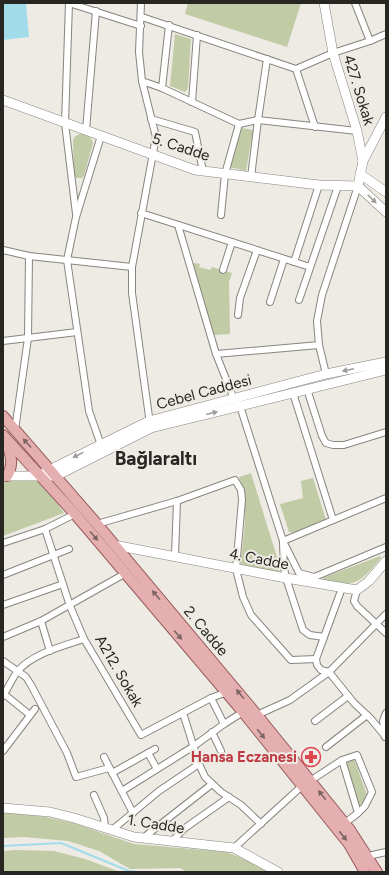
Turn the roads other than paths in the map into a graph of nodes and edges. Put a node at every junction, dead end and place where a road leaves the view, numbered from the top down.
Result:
1 (69, 3) edge
2 (142, 3) edge
3 (355, 3) edge
4 (324, 4) edge
5 (96, 11) junction
6 (142, 17) junction
7 (141, 26) junction
8 (168, 26) junction
9 (386, 34) edge
10 (197, 35) junction
11 (370, 41) junction
12 (333, 53) junction
13 (267, 59) junction
14 (296, 69) junction
15 (142, 81) junction
16 (162, 88) junction
17 (3, 101) edge
18 (192, 102) junction
19 (151, 119) junction
20 (258, 120) junction
21 (385, 120) edge
22 (65, 122) junction
23 (239, 124) junction
24 (315, 127) junction
25 (86, 130) junction
26 (357, 132) junction
27 (101, 136) junction
28 (152, 153) junction
29 (363, 161) junction
30 (203, 171) junction
31 (225, 174) junction
32 (360, 174) junction
33 (252, 177) junction
34 (319, 185) junction
35 (338, 186) junction
36 (358, 186) junction
37 (386, 192) edge
38 (386, 212) edge
39 (141, 213) junction
40 (221, 215) dead end
41 (76, 217) junction
42 (178, 225) junction
43 (232, 242) junction
44 (3, 250) edge
45 (257, 250) junction
46 (29, 256) junction
47 (284, 259) junction
48 (67, 260) junction
49 (294, 262) junction
50 (132, 267) junction
51 (310, 267) junction
52 (223, 270) dead end
53 (299, 300) dead end
54 (270, 302) dead end
55 (238, 316) dead end
56 (76, 332) junction
57 (28, 338) junction
58 (3, 341) edge
59 (319, 346) junction
60 (216, 354) junction
61 (386, 362) edge
62 (386, 370) edge
63 (326, 374) junction
64 (300, 388) junction
65 (237, 402) junction
66 (3, 416) edge
67 (150, 425) junction
68 (15, 430) junction
69 (386, 432) edge
70 (3, 436) edge
71 (102, 448) junction
72 (72, 467) junction
73 (53, 472) junction
74 (5, 476) edge
75 (39, 476) junction
76 (65, 488) junction
77 (386, 498) edge
78 (177, 501) junction
79 (75, 514) junction
80 (333, 520) junction
81 (97, 524) junction
82 (45, 529) junction
83 (283, 541) junction
84 (3, 543) edge
85 (114, 545) junction
86 (386, 547) edge
87 (69, 549) dead end
88 (54, 555) junction
89 (175, 556) junction
90 (386, 561) edge
91 (236, 569) junction
92 (299, 573) junction
93 (126, 574) junction
94 (3, 575) edge
95 (314, 577) junction
96 (286, 578) junction
97 (304, 582) junction
98 (63, 584) junction
99 (342, 588) junction
100 (357, 590) junction
101 (3, 605) edge
102 (70, 606) junction
103 (386, 614) edge
104 (41, 621) junction
105 (376, 624) junction
106 (386, 633) edge
107 (3, 637) edge
108 (324, 637) junction
109 (84, 639) junction
110 (50, 651) junction
111 (316, 659) junction
112 (3, 661) edge
113 (17, 671) junction
114 (329, 672) junction
115 (227, 692) junction
116 (4, 695) edge
117 (348, 696) junction
118 (211, 698) junction
119 (35, 709) dead end
120 (243, 712) junction
121 (183, 713) junction
122 (386, 713) edge
123 (367, 714) junction
124 (30, 715) junction
125 (257, 715) junction
126 (315, 721) dead end
127 (224, 724) junction
128 (212, 732) junction
129 (386, 737) edge
130 (194, 746) junction
131 (326, 747) dead end
132 (155, 749) dead end
133 (3, 751) edge
134 (221, 751) dead end
135 (148, 753) junction
136 (104, 757) dead end
137 (342, 760) junction
138 (199, 764) junction
139 (157, 769) junction
140 (110, 771) junction
141 (306, 783) junction
142 (212, 784) junction
143 (122, 791) junction
144 (94, 795) dead end
145 (229, 797) junction
146 (3, 808) edge
147 (133, 813) junction
148 (358, 813) junction
149 (345, 823) junction
150 (261, 824) junction
151 (108, 829) junction
152 (143, 838) junction
153 (172, 841) junction
154 (234, 848) junction
155 (386, 852) edge
156 (368, 856) junction
157 (278, 872) edge
158 (365, 872) edge
159 (377, 872) edge

1 - 5 street
1 - 22 street
2 - 6 street
3 - 11 street
4 - 12 main road, 427. Sokak
5 - 7 street
5 - 25 street
6 - 7 street
6 - 8 street
7 - 15 street
8 - 10 street
8 - 16 street
9 - 11 street
10 - 13 street
10 - 18 street
11 - 12 street
12 - 14 street
12 - 26 main road, 427. Sokak
13 - 14 street
13 - 20 street
14 - 24 street
15 - 16 street
15 - 19 street
16 - 18 street
17 - 22 main road, 5. Cadde
18 - 23 street
19 - 28 street
19 - 30 street
20 - 23 street
20 - 24 street
20 - 33 street
21 - 29 main road
22 - 25 main road, 5. Cadde
22 - 41 street
23 - 31 street
24 - 26 street
25 - 27 main road, 5. Cadde
26 - 29 main road, 427. Sokak
27 - 28 main road, 5. Cadde
27 - 41 street
28 - 30 main road, 5. Cadde
28 - 39 street
29 - 32 main road, 427. Sokak
30 - 31 main road, 5. Cadde
31 - 33 main road, 5. Cadde
31 - 40 street
32 - 36 main road, 427. Sokak
32 - 37 main road
33 - 34 main road, 5. Cadde
34 - 35 main road, 5. Cadde
34 - 49 street
35 - 36 main road, 5. Cadde
35 - 51 street
36 -> 38 main road
36 - 59 street
39 - 42 street
39 - 50 street
41 - 48 street
42 - 43 street
42 - 60 street
43 - 45 street
43 - 52 street
44 - 46 street
45 - 47 street
45 - 55 street
46 - 48 street
46 - 57 street
47 - 49 street
47 - 54 street
48 - 50 street
48 - 56 street
49 - 51 street
50 - 67 street
51 - 53 street
56 - 57 street
56 - 71 street
57 - 58 street
57 - 68 street
59 - 60 street
59 - 63 street
60 - 65 street
61 -> 63 main road, Cebel Caddesi
62 - 64 main road, Cebel Caddesi
63 - 64 main road, Cebel Caddesi
64 - 65 main road, Cebel Caddesi
64 - 69 street
64 - 80 street
65 - 67 main road, Cebel Caddesi
65 - 83 street
66 - 68 main road, 2. Cadde
67 - 71 main road, Cebel Caddesi
73 -> 68 main road, 2. Cadde
70 - 74 main road
70 - 75 main road, 2. Cadde
71 - 72 main road, Cebel Caddesi
71 -> 73 main road, Cebel Caddesi
72 - 73 main road, Cebel Caddesi
72 - 76 main road
73 - 75 main road
73 - 76 main road, 2. Cadde
74 - 75 main road
75 - 79 main road, 2. Cadde
76 - 81 main road, 2. Cadde
77 - 80 street
78 - 81 street
78 - 89 street
78 - 91 street
79 - 82 street
79 -> 93 main road, 2. Cadde
80 - 83 street
81 - 85 main road, 2. Cadde
82 - 84 street
82 - 88 street, A212. Sokak
83 - 92 street
83 - 96 street
85 - 89 main road, 4. Cadde
125 -> 85 main road, 2. Cadde
86 - 95 street
87 - 88 street
88 - 94 street
88 - 98 street, A212. Sokak
89 - 91 main road, 4. Cadde
90 - 100 main road
91 - 96 main road, 4. Cadde
91 - 111 street
92 - 95 street
92 - 97 street
93 - 102 street
93 -> 115 main road, 2. Cadde
95 - 97 street
96 - 97 main road, 4. Cadde
96 - 108 street
97 - 99 main road, 4. Cadde
98 - 101 street
98 - 102 street, A212. Sokak
99 - 100 main road, 4. Cadde
99 - 108 street
100 - 105 street
102 - 104 street
102 - 109 street, A212. Sokak
103 - 105 street
104 - 107 street
104 - 110 street
105 - 106 street
105 - 114 street
108 - 111 street
109 - 110 street
109 - 121 street, A212. Sokak
110 - 113 street
111 - 114 street
112 - 113 street
113 - 116 street
113 - 140 street
114 - 117 street
114 - 125 street
115 - 118 street, A212. Sokak
115 - 120 main road, 2. Cadde
116 - 124 street
117 - 123 street
117 - 126 street
118 - 121 street, A212. Sokak
118 - 127 street
119 - 124 street
120 - 127 street
120 -> 141 main road, 2. Cadde
121 - 130 street
122 - 129 street
123 - 129 street
123 - 131 street
124 - 133 street
125 - 141 main road, 2. Cadde
127 - 128 street
128 - 130 street
128 - 134 street
130 - 138 street
130 - 139 street
132 - 135 street
135 - 139 street
135 - 140 street
136 - 140 street
137 - 141 street
137 - 148 street
137 - 148 street
138 - 142 street
138 - 147 street
139 - 143 street
140 - 143 street
149 -> 141 main road, 2. Cadde
141 - 150 street
141 -> 158 main road, 2. Cadde
142 - 145 street
142 - 152 street
143 - 147 street
144 - 151 street
145 - 150 street
145 - 153 street
146 - 151 main road, 1. Cadde
147 - 151 street
148 - 149 street
149 - 156 main road, 2. Cadde
150 - 154 street
151 - 152 main road, 1. Cadde
152 - 153 main road, 1. Cadde
153 - 154 main road, 1. Cadde
154 - 157 main road, 1. Cadde
155 - 156 street
156 - 159 main road, 2. Cadde

